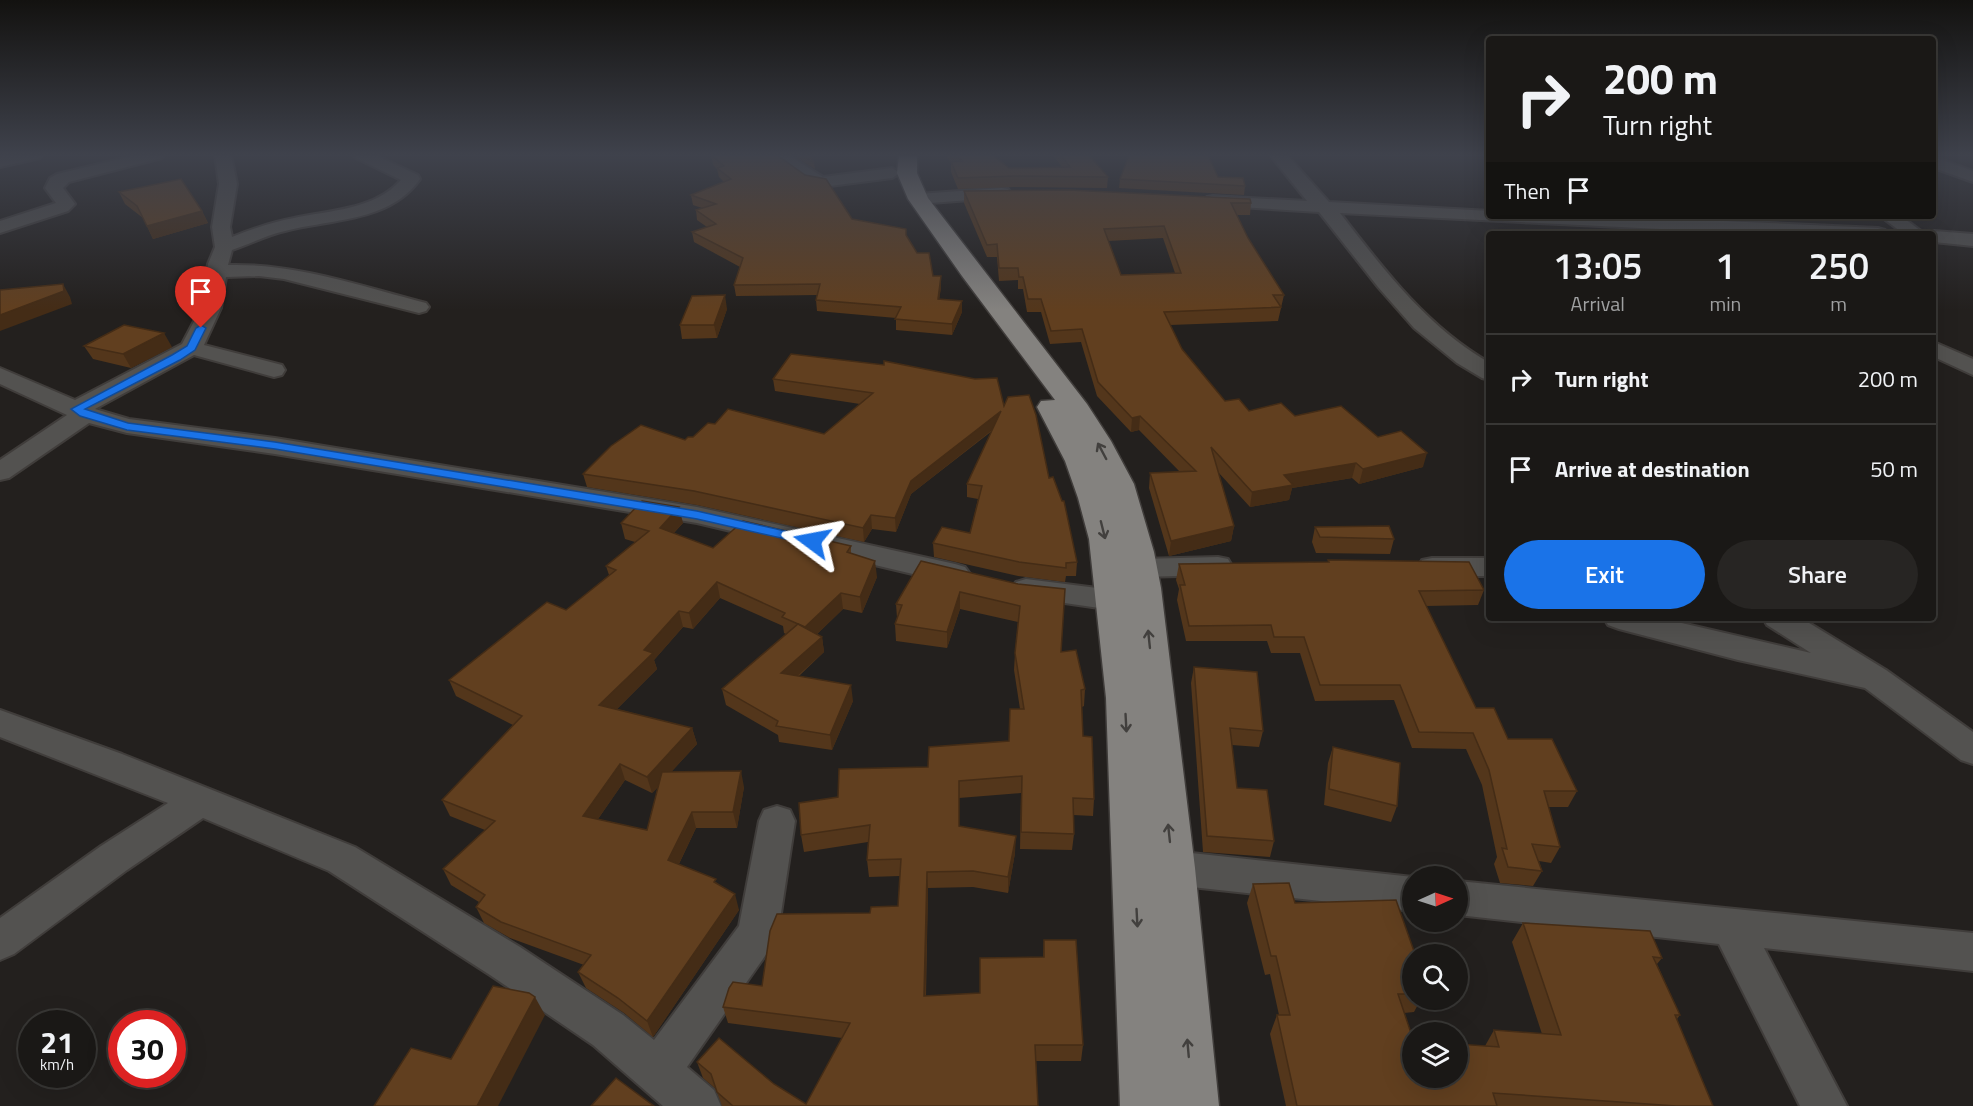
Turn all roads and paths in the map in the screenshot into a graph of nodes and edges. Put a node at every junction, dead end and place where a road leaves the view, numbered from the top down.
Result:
1 (63, 207) edge
2 (224, 207) edge
3 (371, 207) edge
4 (907, 207) edge
5 (923, 207) edge
6 (1319, 207) edge
7 (1326, 207) junction
8 (1486, 216) edge
9 (1523, 219) edge
10 (1742, 219) edge
11 (1894, 219) edge
12 (1650, 224) junction
13 (0, 227) edge
14 (1601, 228) edge
15 (1670, 231) edge
16 (1758, 231) edge
17 (1912, 231) edge
18 (1936, 237) edge
19 (1973, 240) edge
20 (224, 247) junction
21 (219, 271) junction
22 (418, 307) dead end
23 (191, 348) junction
24 (1936, 350) edge
25 (1485, 368) edge
26 (1973, 368) edge
27 (274, 370) dead end
28 (0, 375) edge
29 (81, 411) junction
30 (0, 472) edge
31 (1244, 565) edge
32 (1404, 566) edge
33 (1486, 567) edge
34 (1140, 568) junction
35 (1113, 600) junction
36 (1631, 621) edge
37 (1783, 621) edge
38 (1875, 678) junction
39 (0, 723) edge
40 (1973, 750) edge
41 (200, 801) junction
42 (777, 821) dead end
43 (1173, 868) junction
44 (1402, 893) edge
45 (1468, 899) edge
46 (1732, 928) junction
47 (0, 941) edge
48 (1973, 952) edge
49 (657, 1072) junction
50 (698, 1106) edge
51 (1146, 1106) edge
52 (1193, 1106) edge
53 (1824, 1106) edge

1 - 13 street
2 - 20 street
3 - 20 street
4 -> 35 main road
34 -> 5 main road
6 - 7 street
7 - 8 street
7 - 25 street
9 - 14 street
10 - 16 street
11 - 17 street
12 - 14 street
12 - 15 street
12 - 16 street
18 - 19 street
20 - 21 street
21 - 22 street
21 - 23 street
23 - 27 street
23 - 29 street
24 - 26 street
28 - 29 street
29 - 30 street
29 - 35 street
31 - 34 street
32 - 33 street
43 -> 34 main road
35 -> 51 main road
36 - 38 street
37 - 38 street
38 - 40 street
39 - 41 street
41 - 47 street
41 - 49 street
42 - 49 street
43 - 44 street
52 -> 43 main road
45 - 46 street
46 - 48 street
46 - 53 street
49 - 50 street

